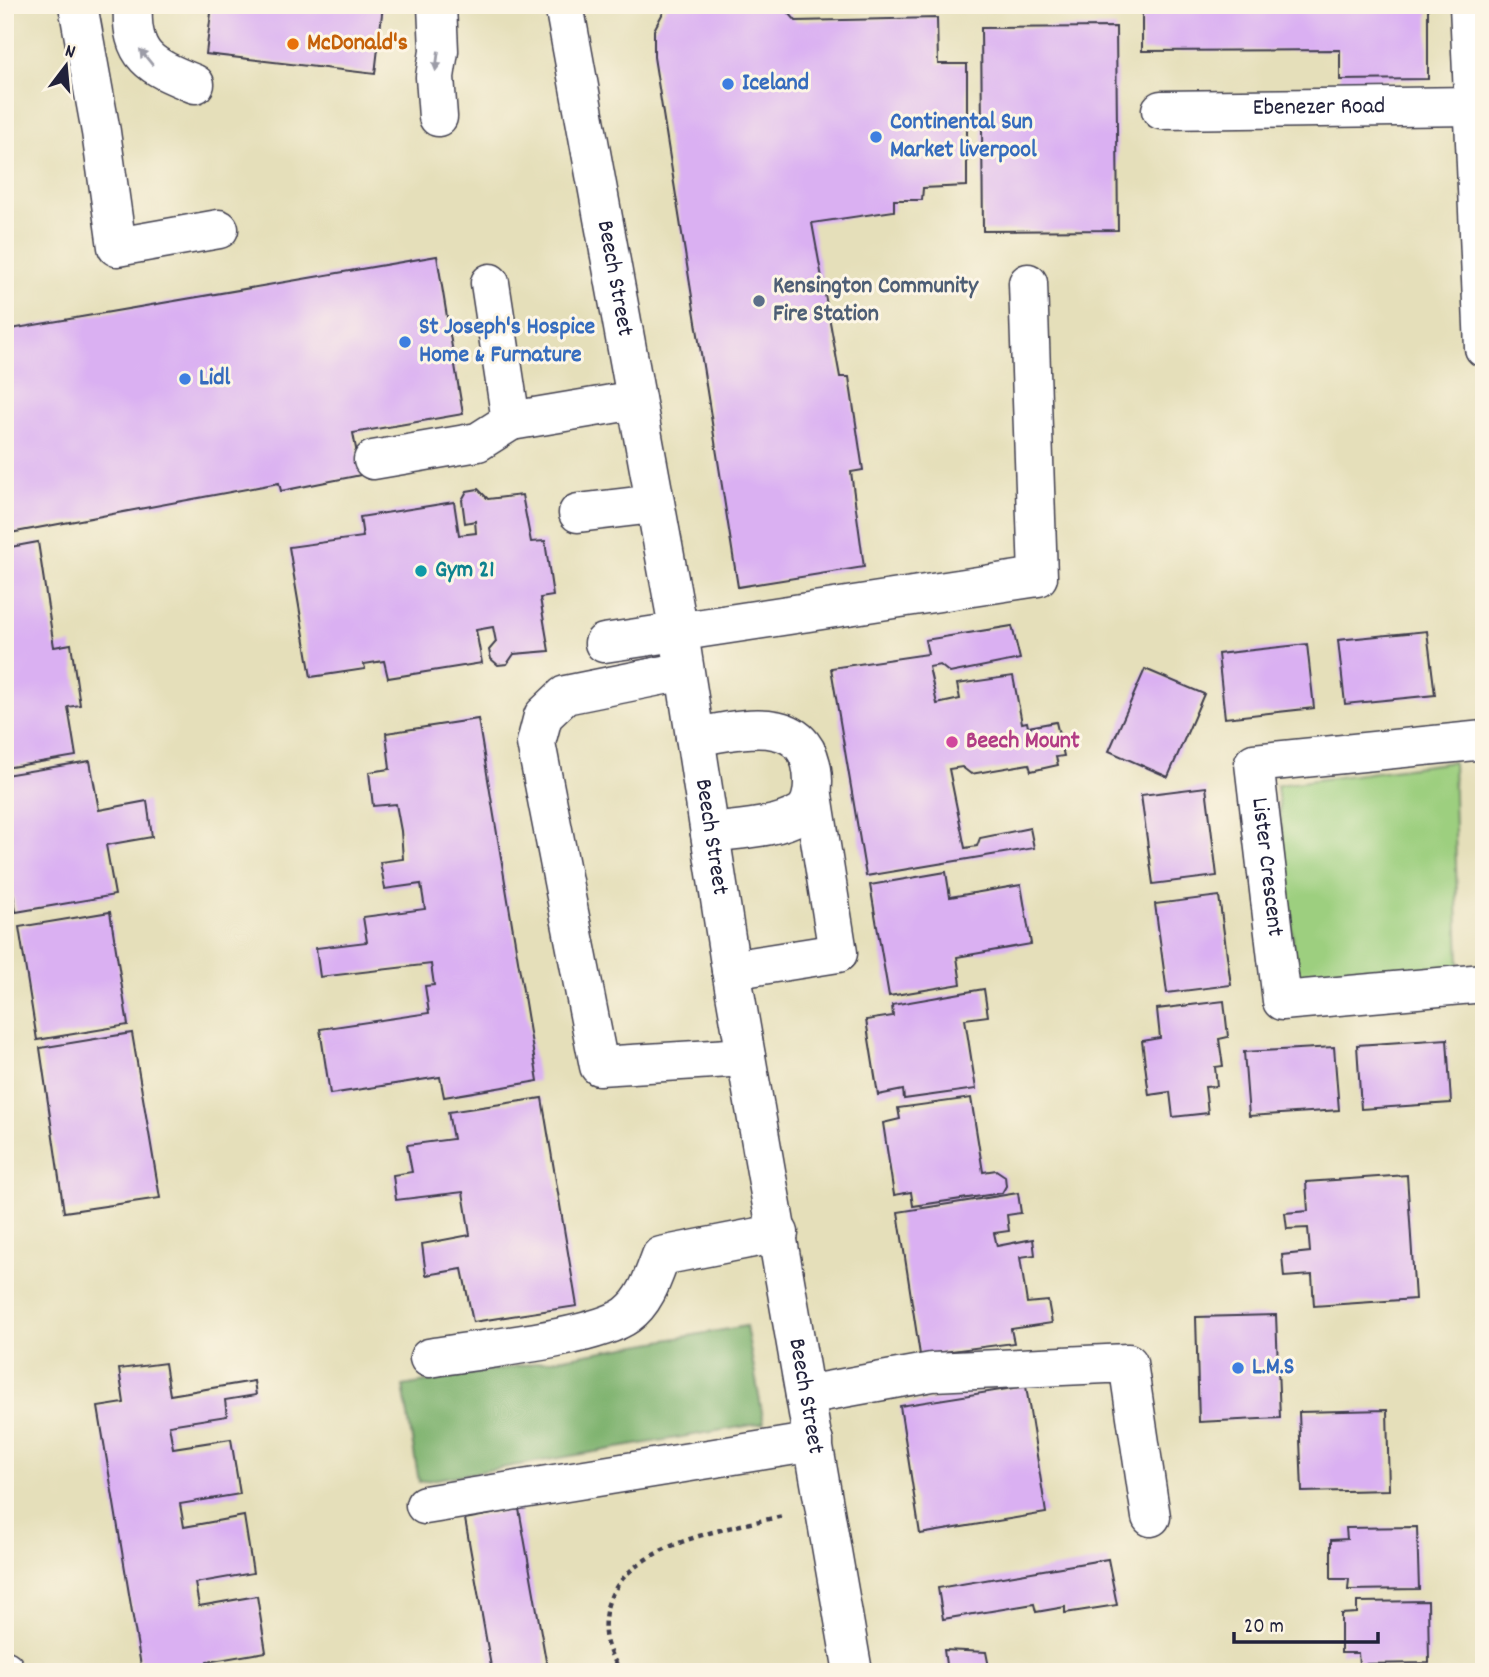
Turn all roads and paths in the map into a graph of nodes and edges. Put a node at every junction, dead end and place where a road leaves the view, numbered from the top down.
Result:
1 (78, 5) edge
2 (133, 5) edge
3 (437, 5) edge
4 (564, 5) edge
5 (1469, 5) edge
6 (195, 84) dead end
7 (1474, 106) junction
8 (1161, 110) dead end
9 (438, 117) dead end
10 (219, 229) dead end
11 (490, 283) dead end
12 (1028, 283) dead end
13 (1484, 348) edge
14 (636, 400) junction
15 (511, 421) junction
16 (373, 460) dead end
17 (654, 504) junction
18 (579, 513) dead end
19 (679, 633) junction
20 (604, 643) dead end
21 (684, 671) junction
22 (695, 737) junction
23 (1484, 740) edge
24 (813, 795) junction
25 (710, 833) junction
26 (731, 970) junction
27 (1484, 983) edge
28 (746, 1057) junction
29 (779, 1233) junction
30 (429, 1358) dead end
31 (805, 1395) junction
32 (814, 1442) junction
33 (425, 1505) dead end
34 (825, 1508) junction
35 (1151, 1517) dead end
36 (623, 1672) edge
37 (853, 1672) edge

1 - 10 street
6 -> 2 street
3 -> 9 street
4 - 14 street, Beech Street
5 - 7 street
7 - 8 street, Ebenezer Road
7 - 13 street
11 - 15 street
12 - 19 street
14 - 15 street
14 - 17 street, Beech Street
15 - 16 street
17 - 18 street
17 - 19 street, Beech Street
19 - 20 street
19 - 21 street, Beech Street
21 - 22 street, Beech Street
21 - 28 street
22 - 24 street
22 - 25 street, Beech Street
23 - 27 street, Lister Crescent
24 - 25 street
24 - 26 street
25 - 26 street, Beech Street
26 - 28 street, Beech Street
28 - 29 street, Beech Street
29 - 30 street
29 - 31 street, Beech Street
31 - 32 street, Beech Street
31 - 35 street
32 - 33 street
32 - 34 street, Beech Street
34 - 36 path
34 - 37 street, Beech Street

